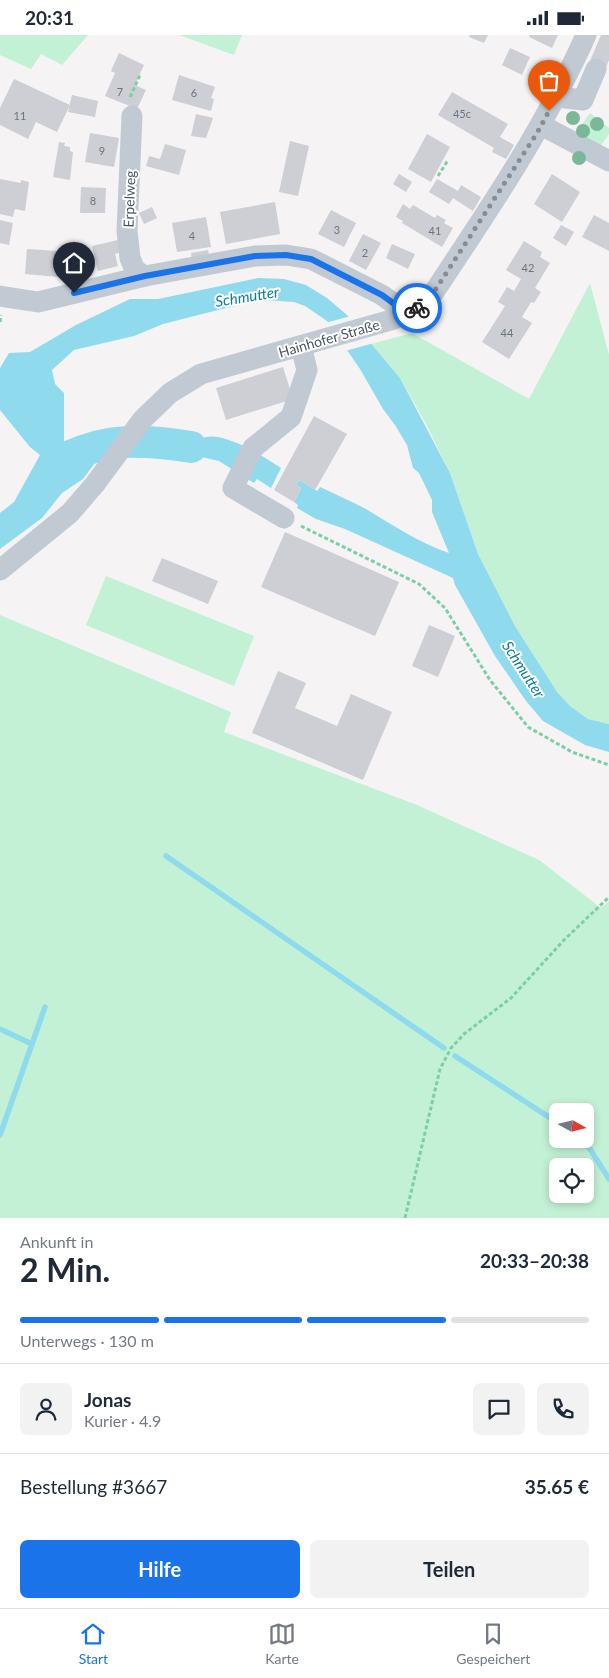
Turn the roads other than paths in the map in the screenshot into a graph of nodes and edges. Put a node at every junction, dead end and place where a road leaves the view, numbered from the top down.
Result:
1 (586, 35) edge
2 (596, 69) dead end
3 (557, 97) junction
4 (130, 110) road end
5 (541, 125) junction
6 (609, 161) edge
7 (145, 276) junction
8 (0, 296) edge
9 (400, 317) junction
10 (305, 345) junction
11 (284, 518) road end
12 (0, 570) edge

1 - 3 street, Hainhofer Straße
2 - 3 street
3 - 5 street, Hainhofer Straße
4 - 7 street, Erpelweg
5 - 6 street
5 - 9 street, Hainhofer Straße
7 - 8 street
7 - 9 street
9 - 10 street, Hainhofer Straße
10 - 11 street
10 - 12 street, Hainhofer Straße

